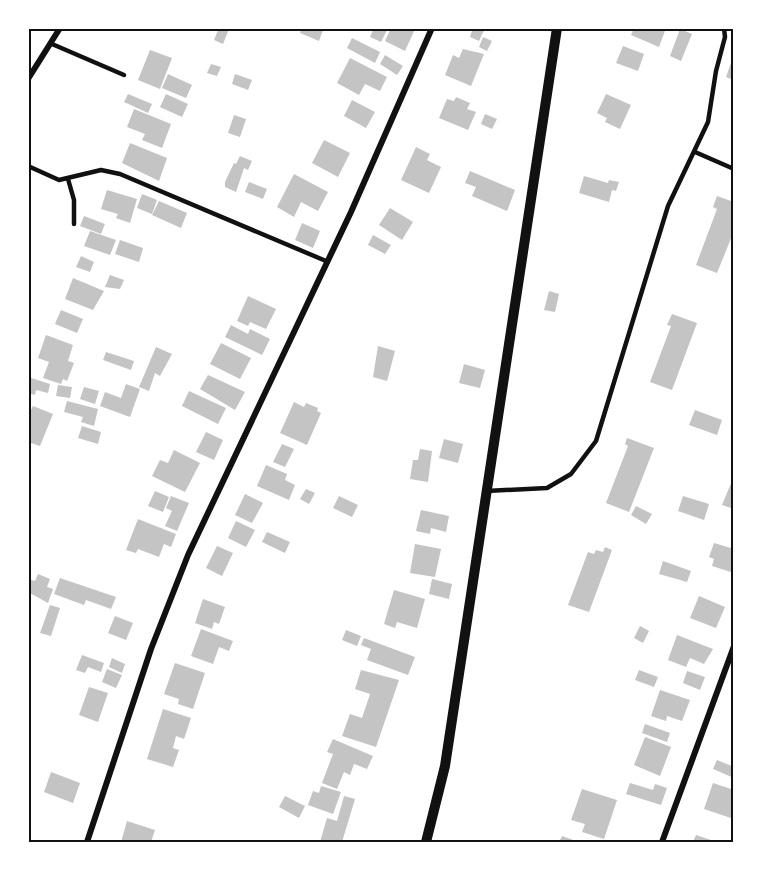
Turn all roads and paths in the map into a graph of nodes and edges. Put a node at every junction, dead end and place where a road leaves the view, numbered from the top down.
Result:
1 (60, 28) edge
2 (432, 28) edge
3 (557, 28) edge
4 (724, 28) edge
5 (52, 44) junction
6 (124, 75) dead end
7 (28, 79) edge
8 (695, 152) junction
9 (28, 166) edge
10 (734, 169) edge
11 (68, 179) junction
12 (74, 224) dead end
13 (326, 261) junction
14 (486, 491) junction
15 (734, 646) edge
16 (87, 843) edge
17 (426, 843) edge
18 (662, 843) edge

1 - 5 street
2 - 13 street
3 - 14 street
4 - 8 lane
5 - 6 lane
5 - 7 street
8 - 10 lane
8 - 14 lane
9 - 11 lane
11 - 12 lane
11 - 13 lane
13 - 16 street
14 - 17 street
15 - 18 street

